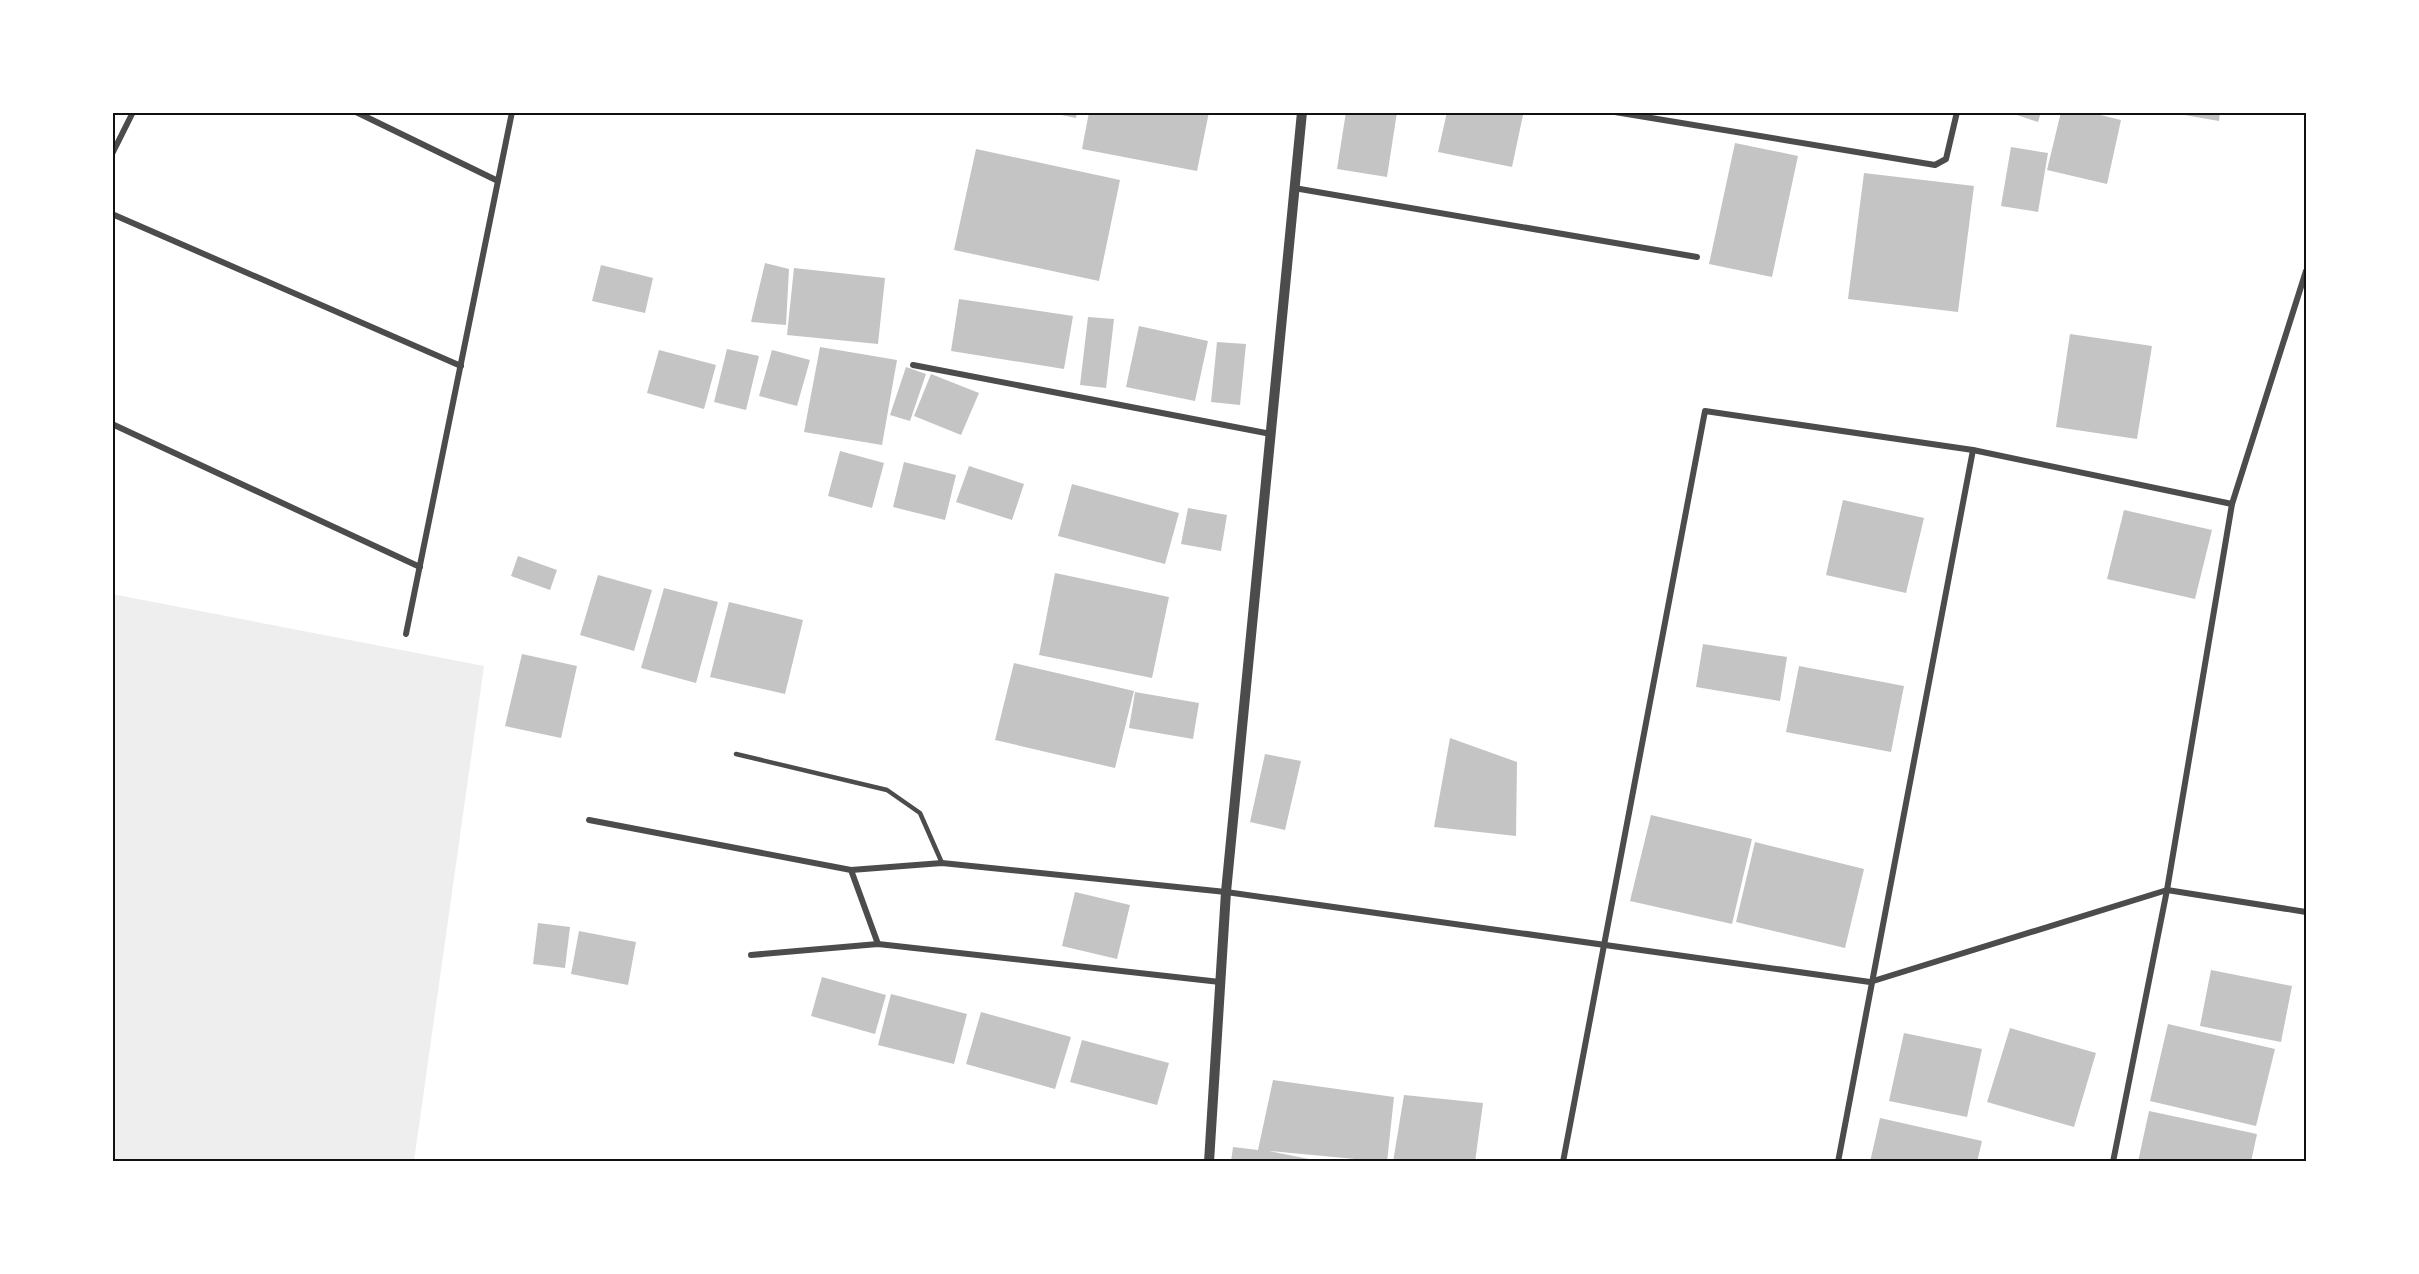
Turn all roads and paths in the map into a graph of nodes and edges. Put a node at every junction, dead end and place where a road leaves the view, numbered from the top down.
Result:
1 (134, 112) edge
2 (356, 112) edge
3 (512, 112) edge
4 (1302, 112) edge
5 (1615, 112) edge
6 (1957, 112) edge
7 (112, 154) edge
8 (498, 181) junction
9 (1294, 188) junction
10 (112, 214) edge
11 (1696, 257) dead end
12 (2307, 271) edge
13 (913, 365) dead end
14 (461, 366) junction
15 (112, 423) edge
16 (1270, 434) junction
17 (1974, 450) junction
18 (2232, 504) junction
19 (420, 567) junction
20 (406, 634) dead end
21 (736, 754) dead end
22 (589, 820) dead end
23 (942, 863) junction
24 (851, 870) junction
25 (2167, 890) junction
26 (1226, 892) junction
27 (2307, 912) edge
28 (1604, 943) junction
29 (878, 944) junction
30 (751, 955) dead end
31 (1220, 982) junction
32 (1870, 982) junction
33 (1209, 1161) edge
34 (1563, 1161) edge
35 (1838, 1161) edge
36 (2113, 1161) edge

1 - 7 street
2 - 8 street
3 - 8 street
4 - 9 street
5 - 6 street
8 - 14 street
9 - 11 street
9 - 16 street
10 - 14 street
12 - 18 street
13 - 16 street
14 - 19 street
15 - 19 street
16 - 26 street
17 - 18 street
17 - 28 street
17 - 32 street
18 - 25 street
19 - 20 street
21 - 23 lane
22 - 24 street
23 - 24 street
23 - 26 street
24 - 29 street
25 - 27 street
25 - 32 street
25 - 36 street
26 - 28 street
26 - 31 street
28 - 32 street
28 - 34 street
29 - 30 street
29 - 31 street
31 - 33 street
32 - 35 street

